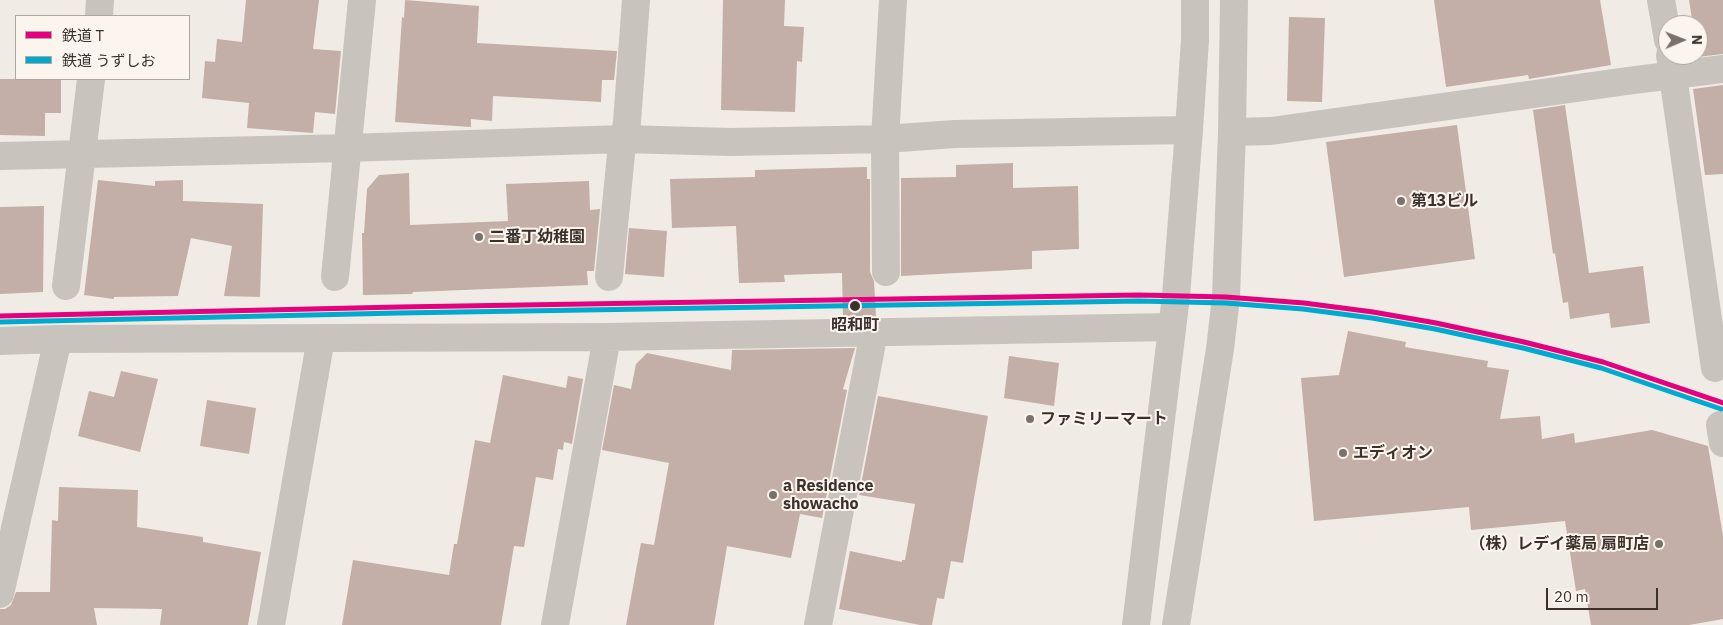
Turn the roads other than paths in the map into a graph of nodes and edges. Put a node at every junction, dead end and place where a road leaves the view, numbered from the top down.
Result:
1 (100, 0) edge
2 (362, 0) edge
3 (636, 0) edge
4 (893, 0) edge
5 (1195, 0) edge
6 (1234, 0) edge
7 (1661, 0) edge
8 (98, 15) edge
9 (1664, 15) edge
10 (1672, 65) edge
11 (1723, 69) edge
12 (91, 80) edge
13 (1189, 130) junction
14 (1232, 132) junction
15 (623, 139) junction
16 (884, 139) junction
17 (347, 148) junction
18 (82, 154) junction
19 (0, 156) edge
20 (886, 272) dead end
21 (335, 277) dead end
22 (609, 277) dead end
23 (66, 286) dead end
24 (1172, 327) junction
25 (874, 332) junction
26 (606, 336) junction
27 (321, 338) junction
28 (58, 339) junction
29 (0, 341) edge
30 (1715, 368) dead end
31 (0, 594) edge
32 (271, 625) edge
33 (555, 625) edge
34 (818, 625) edge
35 (1136, 625) edge
36 (1176, 625) edge

1 - 8 street
2 - 17 street
3 - 15 street
4 - 16 street
5 - 13 street
6 - 14 street
7 - 9 street
10 - 11 street
10 - 14 street
10 - 30 street
12 - 18 street
13 - 16 street
13 - 24 street
14 - 36 street
15 - 16 street
15 - 17 street
15 - 22 street
16 - 20 street
17 - 18 street
17 - 21 street
18 - 19 street
18 - 23 street
24 - 25 street
24 - 35 street
25 - 26 street
25 - 34 street
26 - 27 street
26 - 33 street
27 - 28 street
27 - 32 street
28 - 29 street
28 - 31 street

